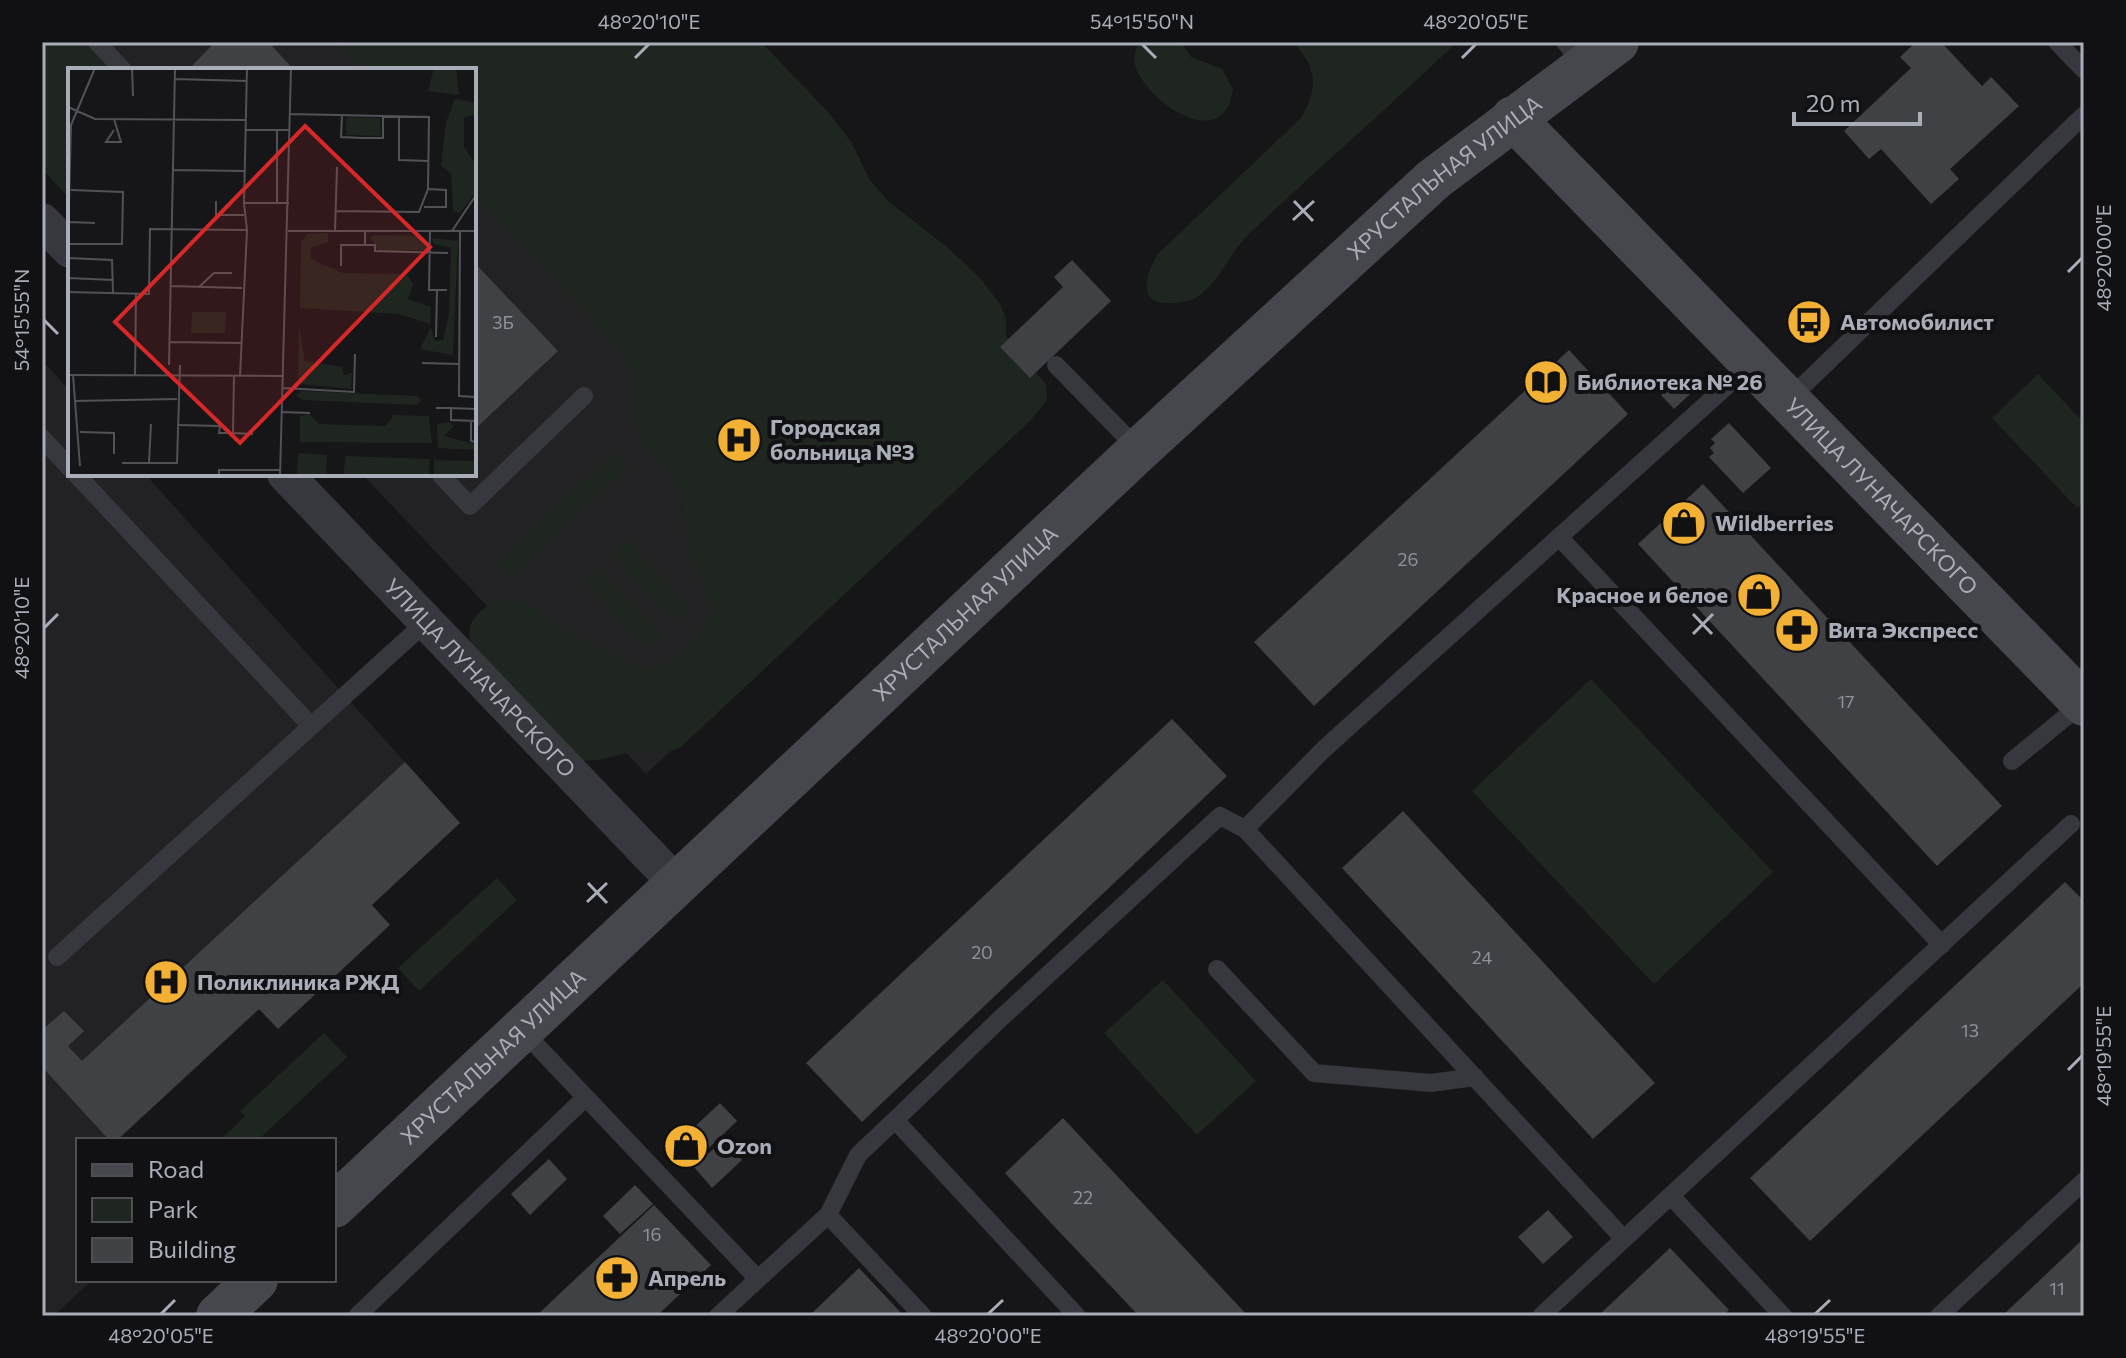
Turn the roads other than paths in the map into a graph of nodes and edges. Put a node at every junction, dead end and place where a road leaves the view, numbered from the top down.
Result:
1 (97, 42) edge
2 (2057, 42) edge
3 (1589, 50) edge
4 (121, 68) edge
5 (2084, 70) edge
6 (2084, 115) edge
7 (1513, 118) junction
8 (42, 221) edge
9 (68, 248) edge
10 (1751, 364) junction
11 (1056, 365) dead end
12 (584, 396) dead end
13 (1787, 401) junction
14 (42, 438) edge
15 (1139, 450) junction
16 (68, 466) edge
17 (78, 476) edge
18 (287, 476) edge
19 (442, 476) edge
20 (1559, 537) junction
21 (426, 622) junction
22 (2084, 703) edge
23 (311, 726) junction
24 (2012, 761) dead end
25 (2071, 824) dead end
26 (1245, 829) junction
27 (676, 883) junction
28 (1942, 945) junction
29 (57, 957) dead end
30 (1217, 969) dead end
31 (521, 1029) junction
32 (1475, 1077) junction
33 (585, 1098) junction
34 (895, 1120) junction
35 (2084, 1181) edge
36 (1671, 1196) junction
37 (336, 1204) edge
38 (828, 1215) junction
39 (1624, 1239) junction
40 (758, 1279) junction
41 (254, 1282) edge
42 (218, 1316) edge
43 (357, 1316) edge
44 (718, 1316) edge
45 (923, 1316) edge
46 (1077, 1316) edge
47 (1541, 1316) edge
48 (1783, 1316) edge
49 (1939, 1316) edge

1 - 4 lane
2 - 5 lane
3 - 7 main road, ХРУСТАЛЬНАЯ УЛИЦА
6 - 13 lane
7 - 10 main road, УЛИЦА ЛУНАЧАРСКОГО
7 - 15 main road, ХРУСТАЛЬНАЯ УЛИЦА
8 - 9 street
10 - 13 main road, УЛИЦА ЛУНАЧАРСКОГО
10 - 20 lane
11 - 15 lane
12 - 19 lane
13 - 22 main road, УЛИЦА ЛУНАЧАРСКОГО
14 - 16 lane
15 - 27 main road, ХРУСТАЛЬНАЯ УЛИЦА
17 - 23 lane
18 - 21 street, УЛИЦА ЛУНАЧАРСКОГО
20 - 26 lane
20 - 28 lane
21 - 23 lane
21 - 27 street, УЛИЦА ЛУНАЧАРСКОГО
22 - 24 lane
23 - 29 lane
25 - 28 lane
26 - 32 lane
26 - 34 lane
27 - 31 main road, ХРУСТАЛЬНАЯ УЛИЦА
28 - 36 lane
30 - 32 lane
31 - 33 lane
31 - 37 main road, ХРУСТАЛЬНАЯ УЛИЦА
32 - 39 lane
33 - 40 lane
33 - 43 lane
34 - 38 lane
34 - 46 lane
35 - 49 lane
36 - 39 lane
36 - 48 lane
38 - 40 lane
38 - 45 lane
39 - 47 lane
40 - 44 lane
41 - 42 main road

